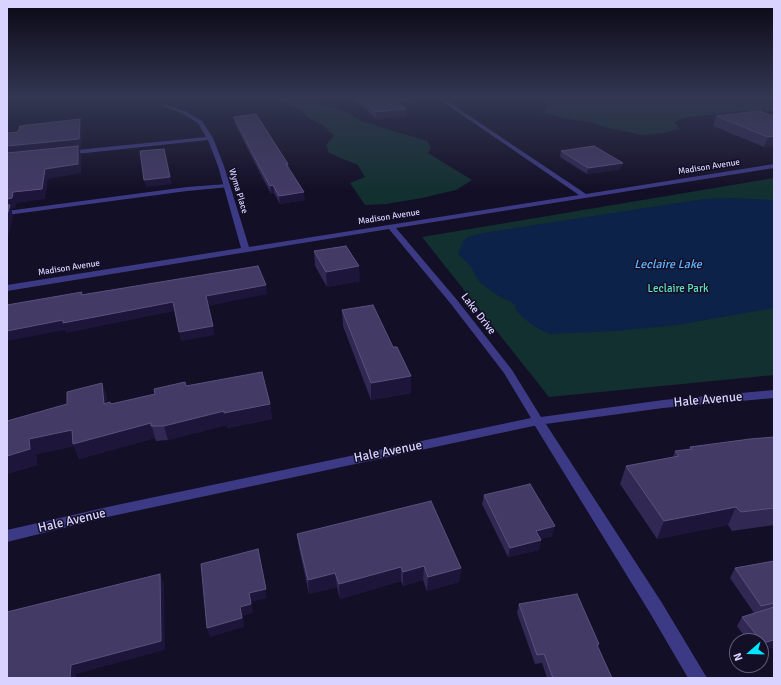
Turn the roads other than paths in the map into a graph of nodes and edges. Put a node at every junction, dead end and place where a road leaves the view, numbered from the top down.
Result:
1 (204, 129) edge
2 (485, 129) edge
3 (210, 138) junction
4 (62, 153) edge
5 (774, 166) edge
6 (227, 186) junction
7 (585, 196) junction
8 (7, 213) edge
9 (391, 227) junction
10 (246, 250) junction
11 (7, 288) edge
12 (774, 394) edge
13 (538, 421) junction
14 (7, 536) edge
15 (698, 678) edge

1 - 3 street, Wyma Place
2 - 7 street
3 - 4 street
3 - 6 street, Wyma Place
5 - 7 street, Madison Avenue
6 - 8 street
6 - 10 street, Wyma Place
7 - 9 street, Madison Avenue
9 - 10 street, Madison Avenue
9 - 13 street, Lake Drive
10 - 11 street, Madison Avenue
12 - 13 street, Hale Avenue
13 - 14 street, Hale Avenue
13 - 15 street, Lake Drive

